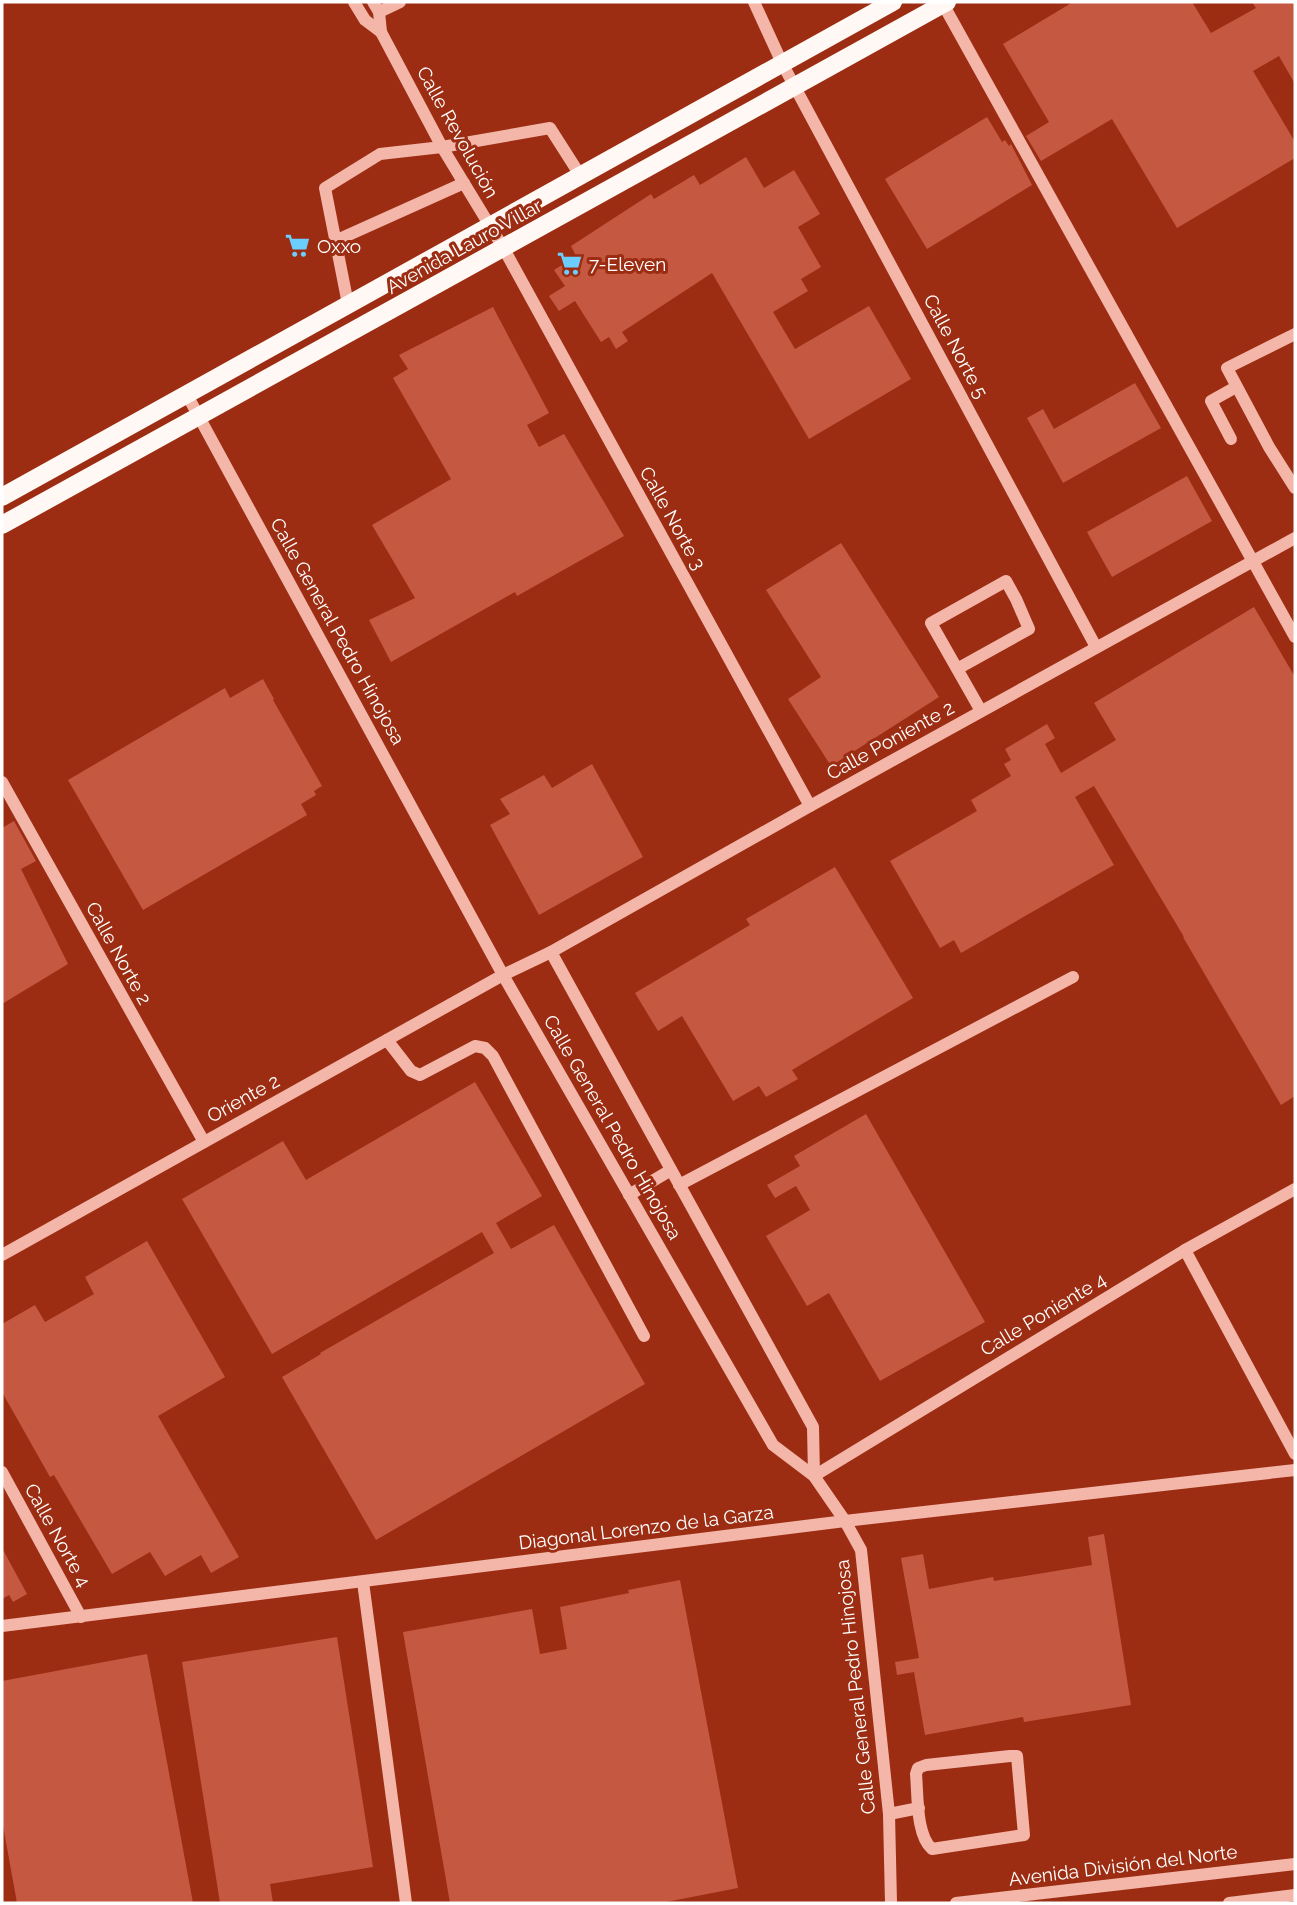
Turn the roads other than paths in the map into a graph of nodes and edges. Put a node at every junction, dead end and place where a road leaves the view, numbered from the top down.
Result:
1 (354, 2) edge
2 (400, 2) edge
3 (754, 2) edge
4 (893, 2) edge
5 (945, 3) edge
6 (376, 7) edge
7 (381, 32) junction
8 (782, 63) junction
9 (794, 86) junction
10 (442, 147) junction
11 (580, 175) junction
12 (464, 183) junction
13 (489, 226) junction
14 (335, 241) junction
15 (503, 249) junction
16 (348, 304) junction
17 (1295, 334) edge
18 (1236, 387) junction
19 (186, 393) junction
20 (199, 416) junction
21 (1231, 439) dead end
22 (29, 482) junction
23 (1294, 485) edge
24 (2, 488) edge
25 (2, 497) edge
26 (2, 525) edge
27 (1295, 538) edge
28 (1253, 560) junction
29 (1295, 636) edge
30 (1096, 647) junction
31 (957, 669) junction
32 (981, 711) junction
33 (2, 782) edge
34 (810, 806) junction
35 (551, 952) junction
36 (503, 975) junction
37 (1073, 977) dead end
38 (387, 1040) junction
39 (204, 1142) junction
40 (671, 1170) junction
41 (679, 1185) junction
42 (1295, 1189) edge
43 (629, 1195) junction
44 (1185, 1250) junction
45 (2, 1255) edge
46 (644, 1336) dead end
47 (1295, 1454) edge
48 (1295, 1470) edge
49 (2, 1472) edge
50 (814, 1476) junction
51 (845, 1521) junction
52 (363, 1582) junction
53 (81, 1617) junction
54 (2, 1626) edge
55 (919, 1808) junction
56 (889, 1814) junction
57 (1295, 1864) edge
58 (1295, 1895) edge
59 (405, 1903) edge
60 (891, 1903) edge
61 (956, 1903) edge
62 (1230, 1903) edge

1 - 7 street, Calle Revolución
2 - 6 street
3 - 8 street, Calle Norte 5
4 - 8 main road, Avenida Lauro Villar
5 - 9 main road, Avenida Lauro Villar
5 - 28 street
6 - 7 street, Calle Revolución
7 - 10 street, Calle Revolución
8 - 9 street, Calle Norte 5
8 - 11 main road, Avenida Lauro Villar
9 - 15 main road, Avenida Lauro Villar
9 - 30 street, Calle Norte 5
10 - 11 street
10 - 12 street, Calle Revolución
10 - 14 street
11 - 13 main road, Avenida Lauro Villar
12 - 13 street, Calle Revolución
12 - 14 street
13 - 15 street, Calle Revolución
13 - 16 main road, Avenida Lauro Villar
14 - 16 street
15 - 20 main road, Avenida Lauro Villar
15 - 34 street, Calle Norte 3
16 - 19 main road, Avenida Lauro Villar
17 - 18 street
18 - 21 street
18 - 23 street
19 - 20 street, Calle General Pedro Hinojosa
19 - 22 main road, Avenida Lauro Villar
20 - 26 main road, Avenida Lauro Villar
20 - 36 street, Calle General Pedro Hinojosa
22 - 24 street
22 - 25 main road, Avenida Lauro Villar
27 - 28 street, Calle Poniente 2
28 - 29 street
28 - 30 street, Calle Poniente 2
30 - 32 street, Calle Poniente 2
31 - 31 street
31 - 32 street
32 - 34 street, Calle Poniente 2
33 - 39 street, Calle Norte 2
34 - 35 street, Calle Poniente 2
35 - 36 street, Calle Poniente 2
35 - 40 street
36 - 38 street, Oriente 2
36 - 43 street, Calle General Pedro Hinojosa
37 - 41 street
38 - 39 street, Oriente 2
38 - 46 street
39 - 45 street, Oriente 2
40 - 41 street
40 - 43 street
41 - 50 street
42 - 44 street, Calle Poniente 4
43 - 50 street, Calle General Pedro Hinojosa
44 - 47 street
44 - 50 street, Calle Poniente 4
48 - 51 street, Diagonal Lorenzo de la Garza
49 - 53 street, Calle Norte 4
50 - 51 street, Calle General Pedro Hinojosa
51 - 52 street, Diagonal Lorenzo de la Garza
51 - 56 street, Calle General Pedro Hinojosa
52 - 53 street, Diagonal Lorenzo de la Garza
52 - 59 street
53 - 54 street, Diagonal Lorenzo de la Garza
55 - 55 street
55 - 56 street
56 - 60 street, Calle General Pedro Hinojosa
57 - 61 street, Avenida División del Norte
58 - 62 street

